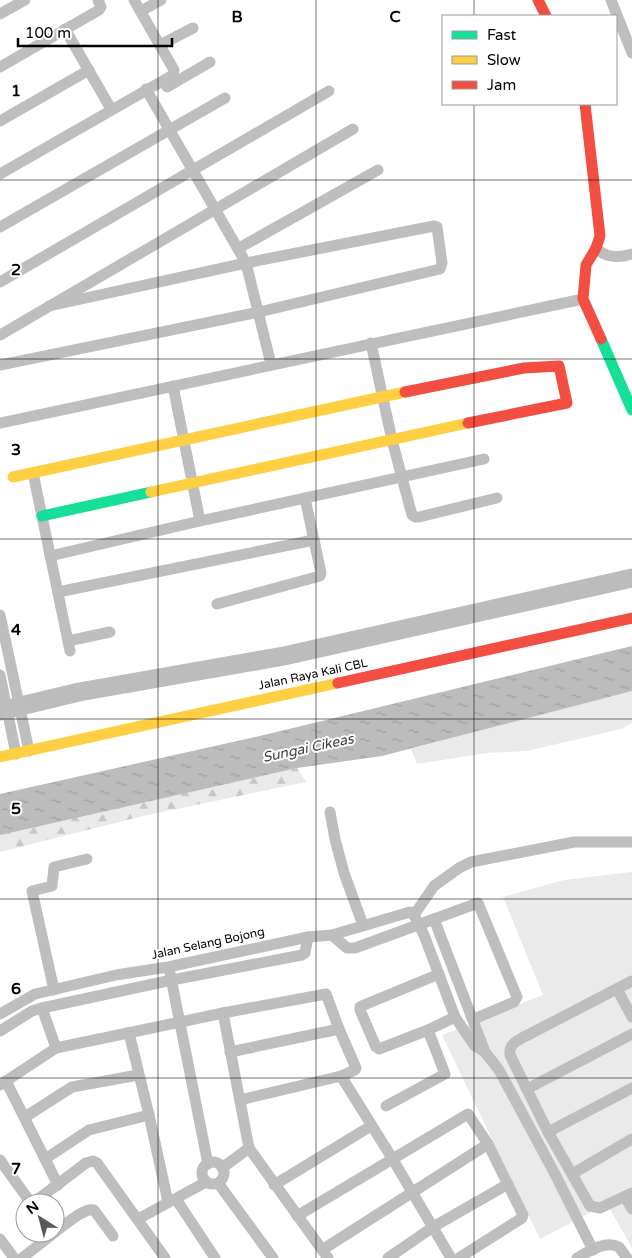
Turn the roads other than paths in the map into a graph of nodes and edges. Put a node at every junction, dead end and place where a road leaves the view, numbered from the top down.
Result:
1 (25, 0) edge
2 (98, 0) edge
3 (134, 0) edge
4 (161, 0) edge
5 (538, 0) edge
6 (611, 0) edge
7 (140, 11) junction
8 (0, 14) edge
9 (546, 15) edge
10 (193, 28) dead end
11 (66, 29) junction
12 (160, 45) junction
13 (631, 48) edge
14 (210, 62) dead end
15 (0, 67) edge
16 (89, 70) junction
17 (329, 91) dead end
18 (148, 93) junction
19 (225, 98) dead end
20 (585, 105) edge
21 (111, 109) junction
22 (0, 121) edge
23 (353, 129) dead end
24 (170, 130) junction
25 (193, 170) junction
26 (378, 170) dead end
27 (0, 174) edge
28 (216, 209) junction
29 (0, 227) edge
30 (239, 248) junction
31 (594, 252) junction
32 (632, 254) edge
33 (246, 263) junction
34 (0, 282) edge
35 (583, 299) junction
36 (49, 306) junction
37 (259, 312) junction
38 (0, 335) edge
39 (371, 343) junction
40 (271, 364) junction
41 (0, 365) edge
42 (173, 386) junction
43 (382, 397) junction
44 (632, 410) edge
45 (0, 423) edge
46 (183, 440) junction
47 (392, 440) junction
48 (484, 459) dead end
49 (33, 473) junction
50 (13, 477) dead end
51 (402, 477) junction
52 (192, 483) junction
53 (305, 498) junction
54 (497, 498) dead end
55 (42, 516) junction
56 (200, 521) junction
57 (314, 540) junction
58 (50, 556) junction
59 (58, 592) junction
60 (217, 604) dead end
61 (0, 615) edge
62 (632, 618) edge
63 (110, 632) dead end
64 (5, 663) edge
65 (0, 675) edge
66 (29, 751) junction
67 (16, 754) junction
68 (0, 757) edge
69 (330, 812) dead end
70 (632, 842) edge
71 (86, 859) dead end
72 (424, 920) junction
73 (363, 925) junction
74 (332, 935) junction
75 (308, 936) junction
76 (168, 967) junction
77 (439, 974) junction
78 (172, 980) junction
79 (632, 981) edge
80 (617, 988) junction
81 (54, 990) junction
82 (42, 1008) junction
83 (223, 1013) junction
84 (0, 1014) edge
85 (455, 1017) junction
86 (632, 1017) edge
87 (180, 1022) junction
88 (475, 1023) junction
89 (339, 1029) junction
90 (428, 1030) junction
91 (463, 1030) junction
92 (0, 1031) edge
93 (129, 1032) junction
94 (632, 1034) edge
95 (56, 1048) junction
96 (230, 1052) junction
97 (486, 1052) junction
98 (138, 1074) junction
99 (341, 1076) junction
100 (3, 1083) edge
101 (632, 1088) edge
102 (527, 1089) junction
103 (240, 1100) junction
104 (386, 1106) dead end
105 (149, 1114) junction
106 (25, 1117) junction
107 (371, 1126) junction
108 (548, 1132) junction
109 (632, 1139) edge
110 (488, 1144) junction
111 (249, 1148) junction
112 (392, 1158) junction
113 (45, 1159) junction
114 (0, 1160) edge
115 (208, 1164) junction
116 (222, 1168) junction
117 (572, 1174) junction
118 (206, 1182) junction
119 (218, 1182) junction
120 (508, 1184) junction
121 (58, 1185) junction
122 (274, 1185) junction
123 (412, 1192) junction
124 (25, 1193) edge
125 (46, 1193) edge
126 (628, 1195) edge
127 (172, 1201) junction
128 (632, 1209) edge
129 (297, 1216) junction
130 (138, 1219) junction
131 (65, 1225) edge
132 (433, 1227) junction
133 (112, 1236) dead end
134 (0, 1238) edge
135 (41, 1243) edge
136 (593, 1250) junction
137 (325, 1254) edge
138 (14, 1258) edge
139 (22, 1258) edge
140 (165, 1258) edge
141 (215, 1258) edge
142 (273, 1258) edge
143 (388, 1258) edge
144 (451, 1258) edge
145 (459, 1258) edge
146 (577, 1258) edge
147 (627, 1258) edge

1 - 8 street
2 - 11 street
3 - 7 street
4 - 7 street
5 - 9 street
6 - 13 street
7 - 12 street
10 - 12 street
11 - 15 street
11 - 16 street
12 - 18 street
14 - 18 street
16 - 21 street
16 - 22 street
17 - 25 street
18 - 21 street
18 - 24 street
19 - 24 street
20 - 31 street
21 - 27 street
23 - 28 street
24 - 25 street
24 - 29 street
25 - 28 street
25 - 34 street
26 - 30 street
28 - 30 street
28 - 36 street
30 - 33 street
31 - 32 street
31 - 35 street
33 - 36 street
33 - 37 street
33 - 37 street
35 - 39 street
35 - 44 street
36 - 38 street
37 - 40 street
37 - 41 street
39 - 40 street
39 - 43 street
40 - 42 street
42 - 45 street
42 - 46 street
43 - 46 street
43 - 47 street
43 - 47 street
46 - 49 street
46 - 52 street
47 - 51 street
47 - 52 street
48 - 51 street
49 - 50 street
49 - 55 street
51 - 53 street
51 - 54 street
52 - 55 street
52 - 56 street
53 - 56 street
53 - 57 street
55 - 58 street
56 - 58 street
57 - 59 street
57 - 60 street
58 - 59 street
59 - 63 street
61 - 64 street
62 - 66 street, Jalan Raya Kali CBL
64 - 66 street
65 - 67 street
66 - 67 street, Jalan Raya Kali CBL
67 - 68 street, Jalan Raya Kali CBL
69 - 73 street
70 - 72 street
71 - 81 street
72 - 73 street, Jalan Selang Bojong
72 - 74 street
72 - 77 street
72 - 88 street
72 - 88 street
73 - 74 street, Jalan Selang Bojong
74 - 75 street, Jalan Selang Bojong
75 - 76 street, Jalan Selang Bojong
75 - 78 street
76 - 78 street
76 - 81 street, Jalan Selang Bojong
77 - 85 street
77 - 90 street
78 - 82 street
78 - 87 street
79 - 80 street
80 - 86 street
80 - 102 street
81 - 84 street, Jalan Selang Bojong
82 - 92 street
82 - 95 street
83 - 87 street
83 - 89 street
83 - 96 street
85 - 90 street
85 - 91 street
87 - 93 street
87 - 115 street
88 - 91 street
88 - 97 street
89 - 96 street
89 - 99 street
90 - 104 street
91 - 97 street
93 - 95 street
93 - 98 street
94 - 102 street
95 - 100 street
96 - 103 street
97 - 136 street
98 - 105 street
98 - 106 street
99 - 103 street
99 - 107 street
100 - 106 street
101 - 108 street
102 - 108 street
103 - 111 street
105 - 113 street
105 - 127 street
106 - 113 street
107 - 112 street
107 - 122 street
108 - 117 street
109 - 117 street
110 - 112 street
110 - 120 street
110 - 123 street
111 - 116 street
111 - 122 street
112 - 123 street
112 - 129 street
113 - 121 street
114 - 124 street
115 - 116 street
115 - 118 street
116 - 119 street
117 - 126 street
118 - 119 street
118 - 127 street
119 - 142 street
120 - 132 street
120 - 145 street
121 - 125 street
121 - 130 street
122 - 129 street
123 - 132 street
123 - 137 street
126 - 128 street
127 - 130 street
127 - 141 street
129 - 137 street
130 - 140 street
131 - 133 street
132 - 143 street
132 - 144 street
134 - 138 street
135 - 139 street
136 - 146 street
136 - 147 street

